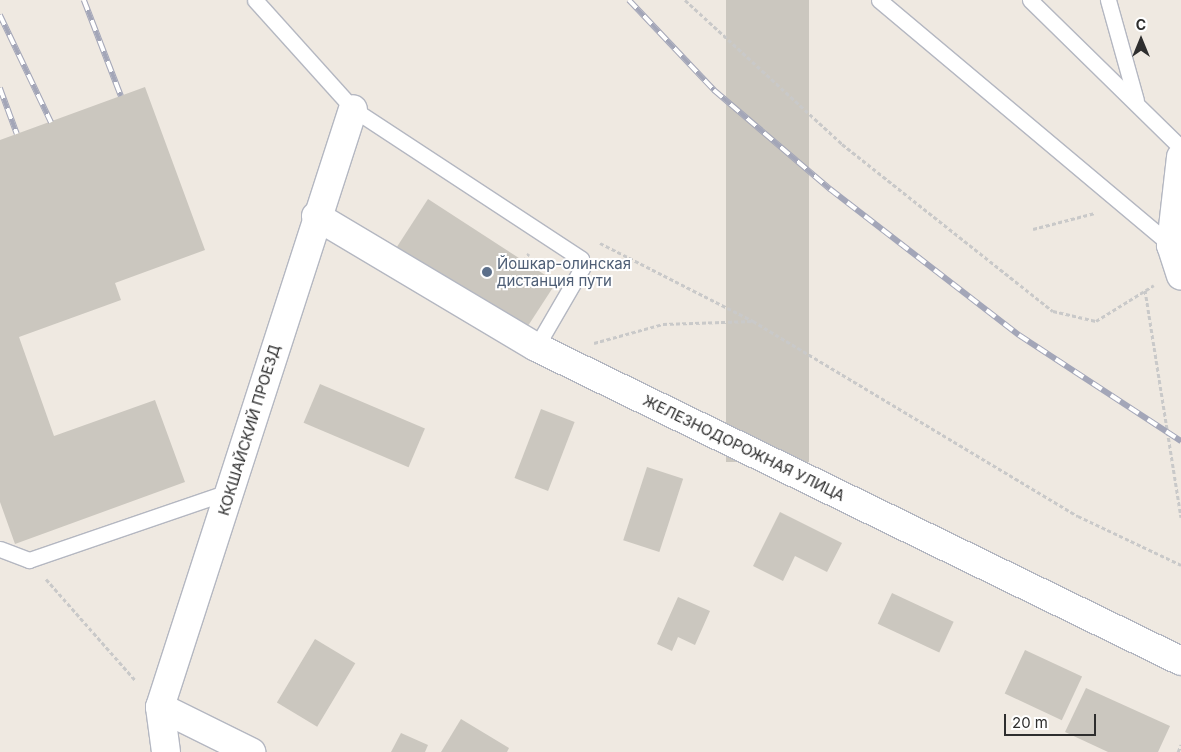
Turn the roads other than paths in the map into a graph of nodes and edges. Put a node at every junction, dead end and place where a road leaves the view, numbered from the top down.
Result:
1 (255, 0) edge
2 (879, 0) edge
3 (1030, 0) edge
4 (1108, 0) edge
5 (1137, 102) junction
6 (353, 110) junction
7 (1181, 148) edge
8 (1181, 157) edge
9 (316, 216) junction
10 (1177, 263) edge
11 (536, 347) junction
12 (230, 490) junction
13 (0, 549) edge
14 (1181, 662) edge
15 (160, 707) junction
16 (166, 752) edge
17 (251, 752) edge

1 - 6 lane
2 - 10 lane
3 - 5 lane
4 - 5 lane
5 - 7 lane
6 - 9 street, КОКШАЙСКИЙ ПРОЕЗД
6 - 11 lane
8 - 10 street
9 - 11 street, ЖЕЛЕЗНОДОРОЖНАЯ УЛИЦА
9 - 12 street, КОКШАЙСКИЙ ПРОЕЗД
11 - 14 street, ЖЕЛЕЗНОДОРОЖНАЯ УЛИЦА
12 - 13 lane
12 - 15 street, КОКШАЙСКИЙ ПРОЕЗД
15 - 16 street, КОКШАЙСКИЙ ПРОЕЗД
15 - 17 street

